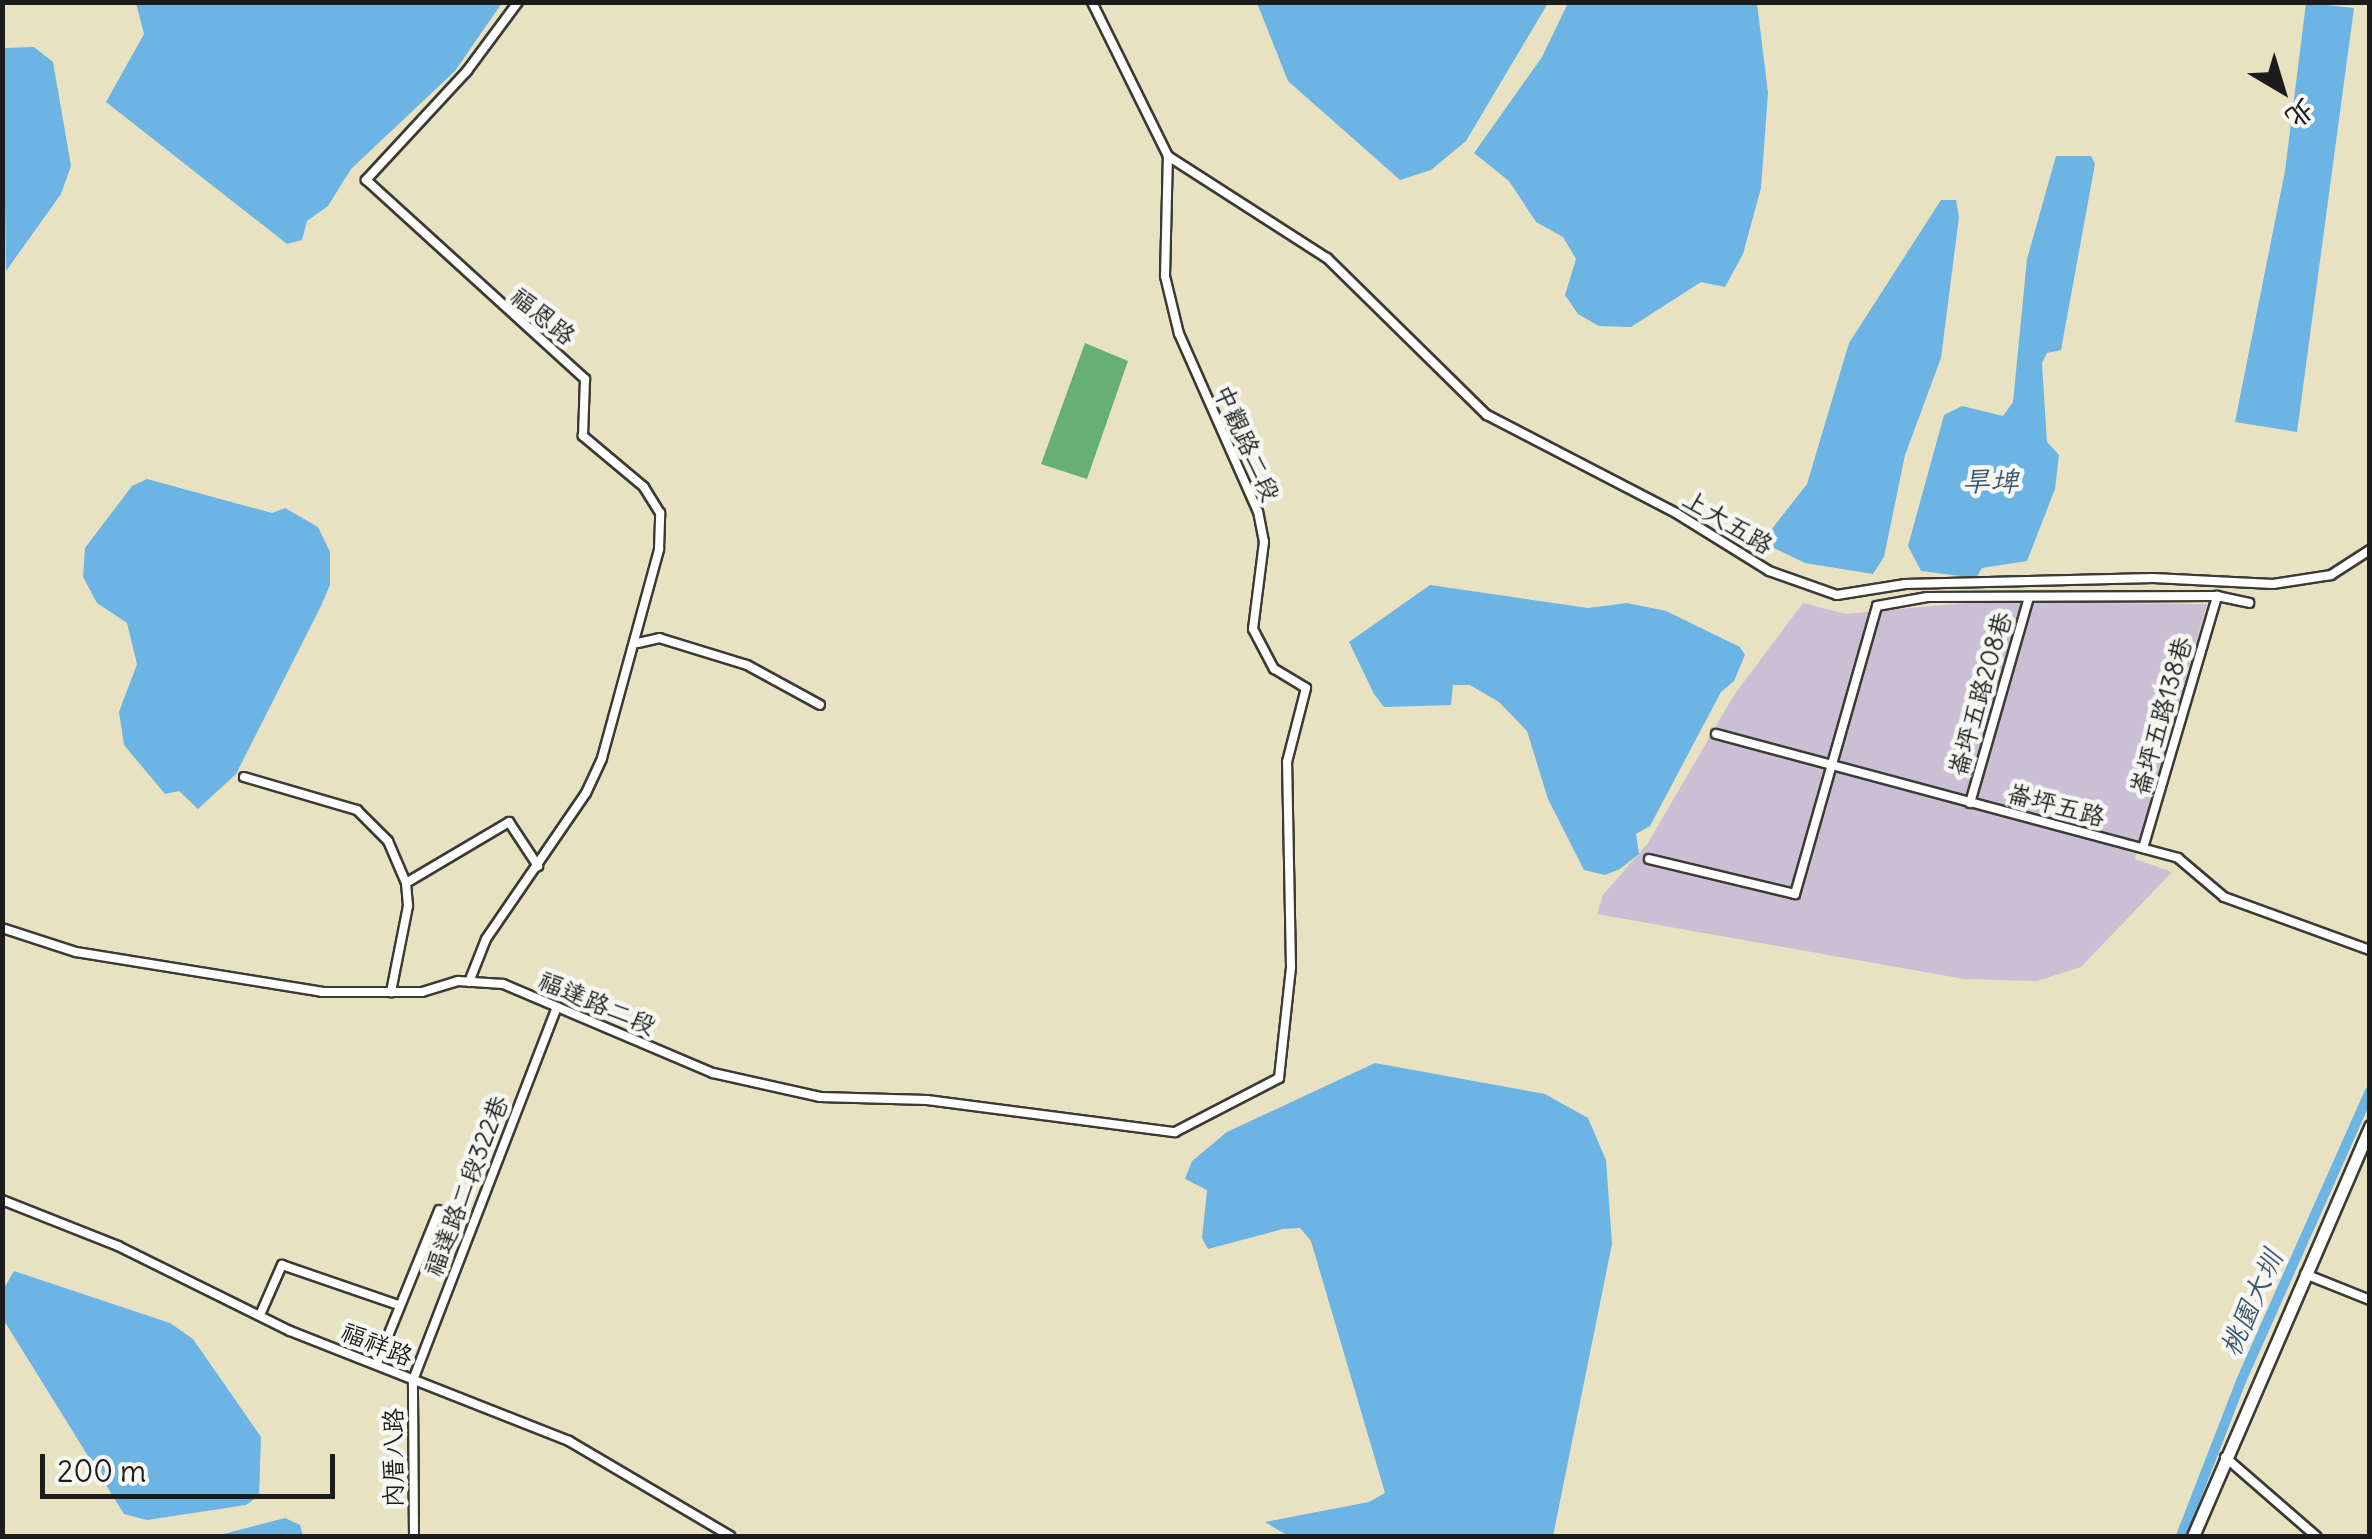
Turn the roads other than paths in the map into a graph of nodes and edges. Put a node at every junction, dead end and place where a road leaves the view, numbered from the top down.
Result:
1 (518, 2) edge
2 (1092, 2) edge
3 (1168, 156) junction
4 (2370, 550) edge
5 (1877, 590) junction
6 (2029, 596) junction
7 (2217, 596) junction
8 (1891, 601) junction
9 (2249, 602) dead end
10 (638, 643) junction
11 (820, 705) dead end
12 (1716, 734) dead end
13 (1828, 766) junction
14 (244, 777) dead end
15 (1970, 803) junction
16 (2143, 848) junction
17 (1650, 859) dead end
18 (538, 866) junction
19 (406, 883) junction
20 (2, 928) edge
21 (2370, 950) edge
22 (469, 982) junction
23 (391, 992) junction
24 (557, 1006) junction
25 (2370, 1126) edge
26 (1176, 1132) joint
27 (2, 1200) edge
28 (438, 1210) dead end
29 (2305, 1274) junction
30 (2370, 1300) edge
31 (398, 1305) junction
32 (260, 1315) junction
33 (377, 1364) junction
34 (412, 1380) junction
35 (2226, 1457) junction
36 (414, 1536) edge
37 (730, 1536) edge
38 (2192, 1536) edge
39 (2316, 1536) edge

1 - 10 street, 福恩路
2 - 3 street, 中觀路二段
3 - 5 street, 上大五路
3 - 26 street, 中觀路二段
4 - 5 street, 上大五路
5 - 8 street
6 - 7 street
6 - 8 street
6 - 15 street, 崙坪五路208巷
7 - 9 street
7 - 16 street, 崙坪五路138巷
8 - 13 street
10 - 11 street
10 - 18 street, 福恩路
12 - 13 street, 崙坪五路
13 - 15 street, 崙坪五路
13 - 17 street
14 - 19 street
15 - 16 street, 崙坪五路
16 - 21 street, 崙坪五路
18 - 19 street
18 - 22 street, 福恩路
19 - 23 street
20 - 23 street, 福達路二段
22 - 23 street, 福達路二段
22 - 24 street, 福達路二段
24 - 26 street, 福達路二段
24 - 34 street, 福達路二段322巷
25 - 29 street
27 - 32 street, 福祥路
28 - 31 street
29 - 30 street
29 - 35 street
31 - 32 street
31 - 33 street
32 - 33 street, 福祥路
33 - 34 street, 福祥路
34 - 36 street, 內厝八路
34 - 37 street, 福祥路
35 - 38 street
35 - 39 street

